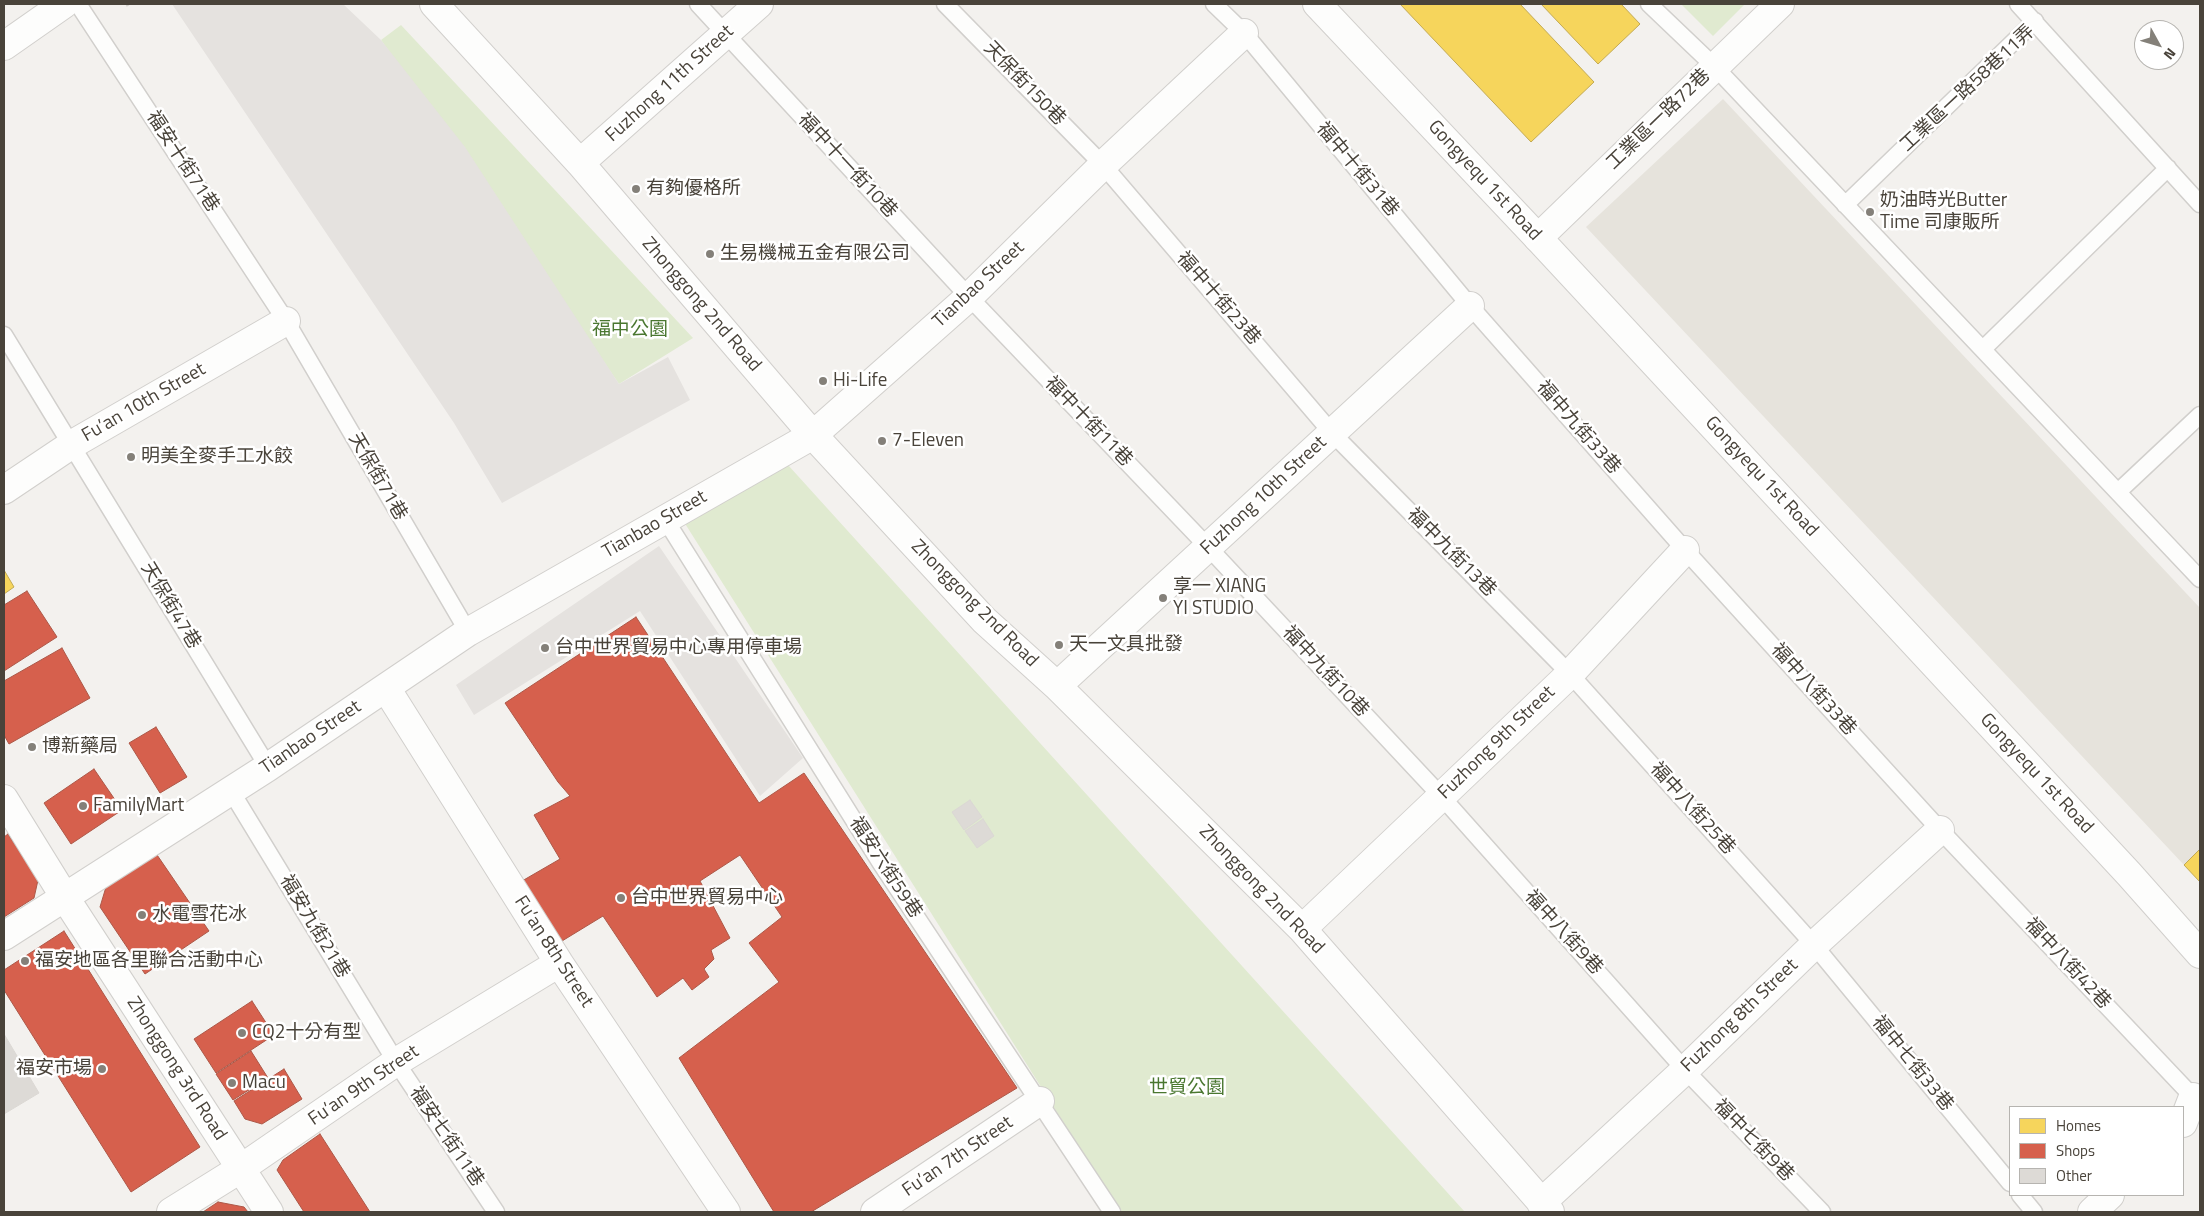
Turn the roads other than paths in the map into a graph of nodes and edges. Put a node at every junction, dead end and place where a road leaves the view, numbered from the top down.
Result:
1 (64, 4) edge
2 (78, 4) edge
3 (434, 4) edge
4 (698, 4) edge
5 (759, 4) edge
6 (945, 4) edge
7 (1214, 4) edge
8 (1317, 4) edge
9 (1649, 4) edge
10 (1780, 4) edge
11 (2018, 4) edge
12 (2036, 22) junction
13 (1244, 33) junction
14 (726, 35) junction
15 (4, 46) edge
16 (1714, 66) junction
17 (580, 163) junction
18 (1103, 165) junction
19 (2168, 168) junction
20 (2200, 204) edge
21 (1845, 205) junction
22 (1538, 238) junction
23 (969, 297) junction
24 (1470, 306) junction
25 (286, 321) junction
26 (4, 335) edge
27 (1983, 349) junction
28 (2200, 415) edge
29 (1332, 433) junction
30 (813, 436) junction
31 (71, 445) junction
32 (4, 490) edge
33 (2119, 491) junction
34 (664, 520) junction
35 (1208, 547) junction
36 (1685, 550) junction
37 (2200, 579) edge
38 (468, 632) junction
39 (1570, 674) junction
40 (1057, 686) junction
41 (386, 688) junction
42 (268, 766) junction
43 (231, 791) junction
44 (1441, 796) junction
45 (4, 799) edge
46 (1940, 830) junction
47 (64, 896) junction
48 (1302, 929) junction
49 (4, 936) edge
50 (1814, 945) junction
51 (2200, 954) edge
52 (559, 963) junction
53 (396, 1062) junction
54 (1685, 1070) junction
55 (2193, 1097) joint
56 (1040, 1101) junction
57 (2184, 1120) edge
58 (240, 1169) junction
59 (2009, 1182) edge
60 (2021, 1196) edge
61 (2109, 1196) edge
62 (1546, 1207) edge
63 (171, 1212) edge
64 (269, 1212) edge
65 (496, 1212) edge
66 (726, 1212) edge
67 (875, 1212) edge
68 (1112, 1212) edge
69 (1822, 1212) edge
70 (2034, 1212) edge
71 (2092, 1212) edge

1 - 15 street
2 - 25 lane, 福安十街71巷
3 - 17 street, Zhonggong 2nd Road
4 - 14 lane, 福中十一街10巷
5 - 14 street, Fuzhong 11th Street
6 - 18 lane, 天保街150巷
7 - 13 lane, 福中十街31巷
8 - 22 street, Gongyequ 1st Road
9 - 16 lane
10 - 16 street, 工業區一路72巷
11 - 12 lane
12 - 19 lane, 工業區一路58巷11弄
12 - 21 lane, 工業區一路58巷11弄
13 - 18 street, Tianbao Street
13 - 24 lane, 福中十街31巷
14 - 17 street, Fuzhong 11th Street
14 - 23 lane, 福中十一街10巷
16 - 21 lane
16 - 22 street, 工業區一路72巷
17 - 30 street, Zhonggong 2nd Road
18 - 23 street, Tianbao Street
18 - 29 lane, 福中十街23巷
19 - 20 lane, 工業區一路58巷11弄
19 - 27 lane
21 - 27 lane
22 - 51 street, Gongyequ 1st Road
23 - 30 street, Tianbao Street
23 - 35 lane, 福中十街11巷
24 - 29 street, Fuzhong 10th Street
24 - 36 lane, 福中九街33巷
25 - 31 street, Fu’an 10th Street
25 - 38 lane, 天保街71巷
26 - 31 lane, 天保街47巷
27 - 33 lane
28 - 33 lane
29 - 35 street, Fuzhong 10th Street
29 - 39 lane, 福中九街13巷
30 - 34 street, Tianbao Street
30 - 40 street, Zhonggong 2nd Road
31 - 32 street, Fu’an 10th Street
31 - 42 lane, 天保街47巷
33 - 37 lane
34 - 38 street, Tianbao Street
34 - 56 lane, 福安六街59巷
35 - 40 street, Fuzhong 10th Street
35 - 44 lane, 福中九街10巷
36 - 39 street, Fuzhong 9th Street
36 - 46 lane, 福中八街33巷
38 - 41 street, Tianbao Street
39 - 44 street, Fuzhong 9th Street
39 - 50 lane, 福中八街25巷
40 - 48 street, Zhonggong 2nd Road
41 - 42 street, Tianbao Street
41 - 52 street, Fu’an 8th Street
42 - 43 street, Tianbao Street
43 - 47 street, Tianbao Street
43 - 53 lane, 福安九街21巷
44 - 48 street, Fuzhong 9th Street
44 - 54 lane, 福中八街9巷
45 - 47 street, Zhonggong 3rd Road
46 - 50 street, Fuzhong 8th Street
46 - 55 lane, 福中八街42巷
47 - 49 street, Tianbao Street
47 - 58 street, Zhonggong 3rd Road
48 - 62 street, Zhonggong 2nd Road
50 - 54 street, Fuzhong 8th Street
50 - 59 lane, 福中七街33巷
52 - 53 street, Fu’an 9th Street
52 - 66 street, Fu’an 8th Street
53 - 58 street, Fu’an 9th Street
53 - 65 lane, 福安七街11巷
54 - 62 street, Fuzhong 8th Street
54 - 69 lane, 福中七街9巷
55 - 57 street
56 - 67 street, Fu’an 7th Street
56 - 68 lane, 福安六街59巷
58 - 63 street, Fu’an 9th Street
58 - 64 street, Zhonggong 3rd Road
60 - 70 lane
61 - 71 street

